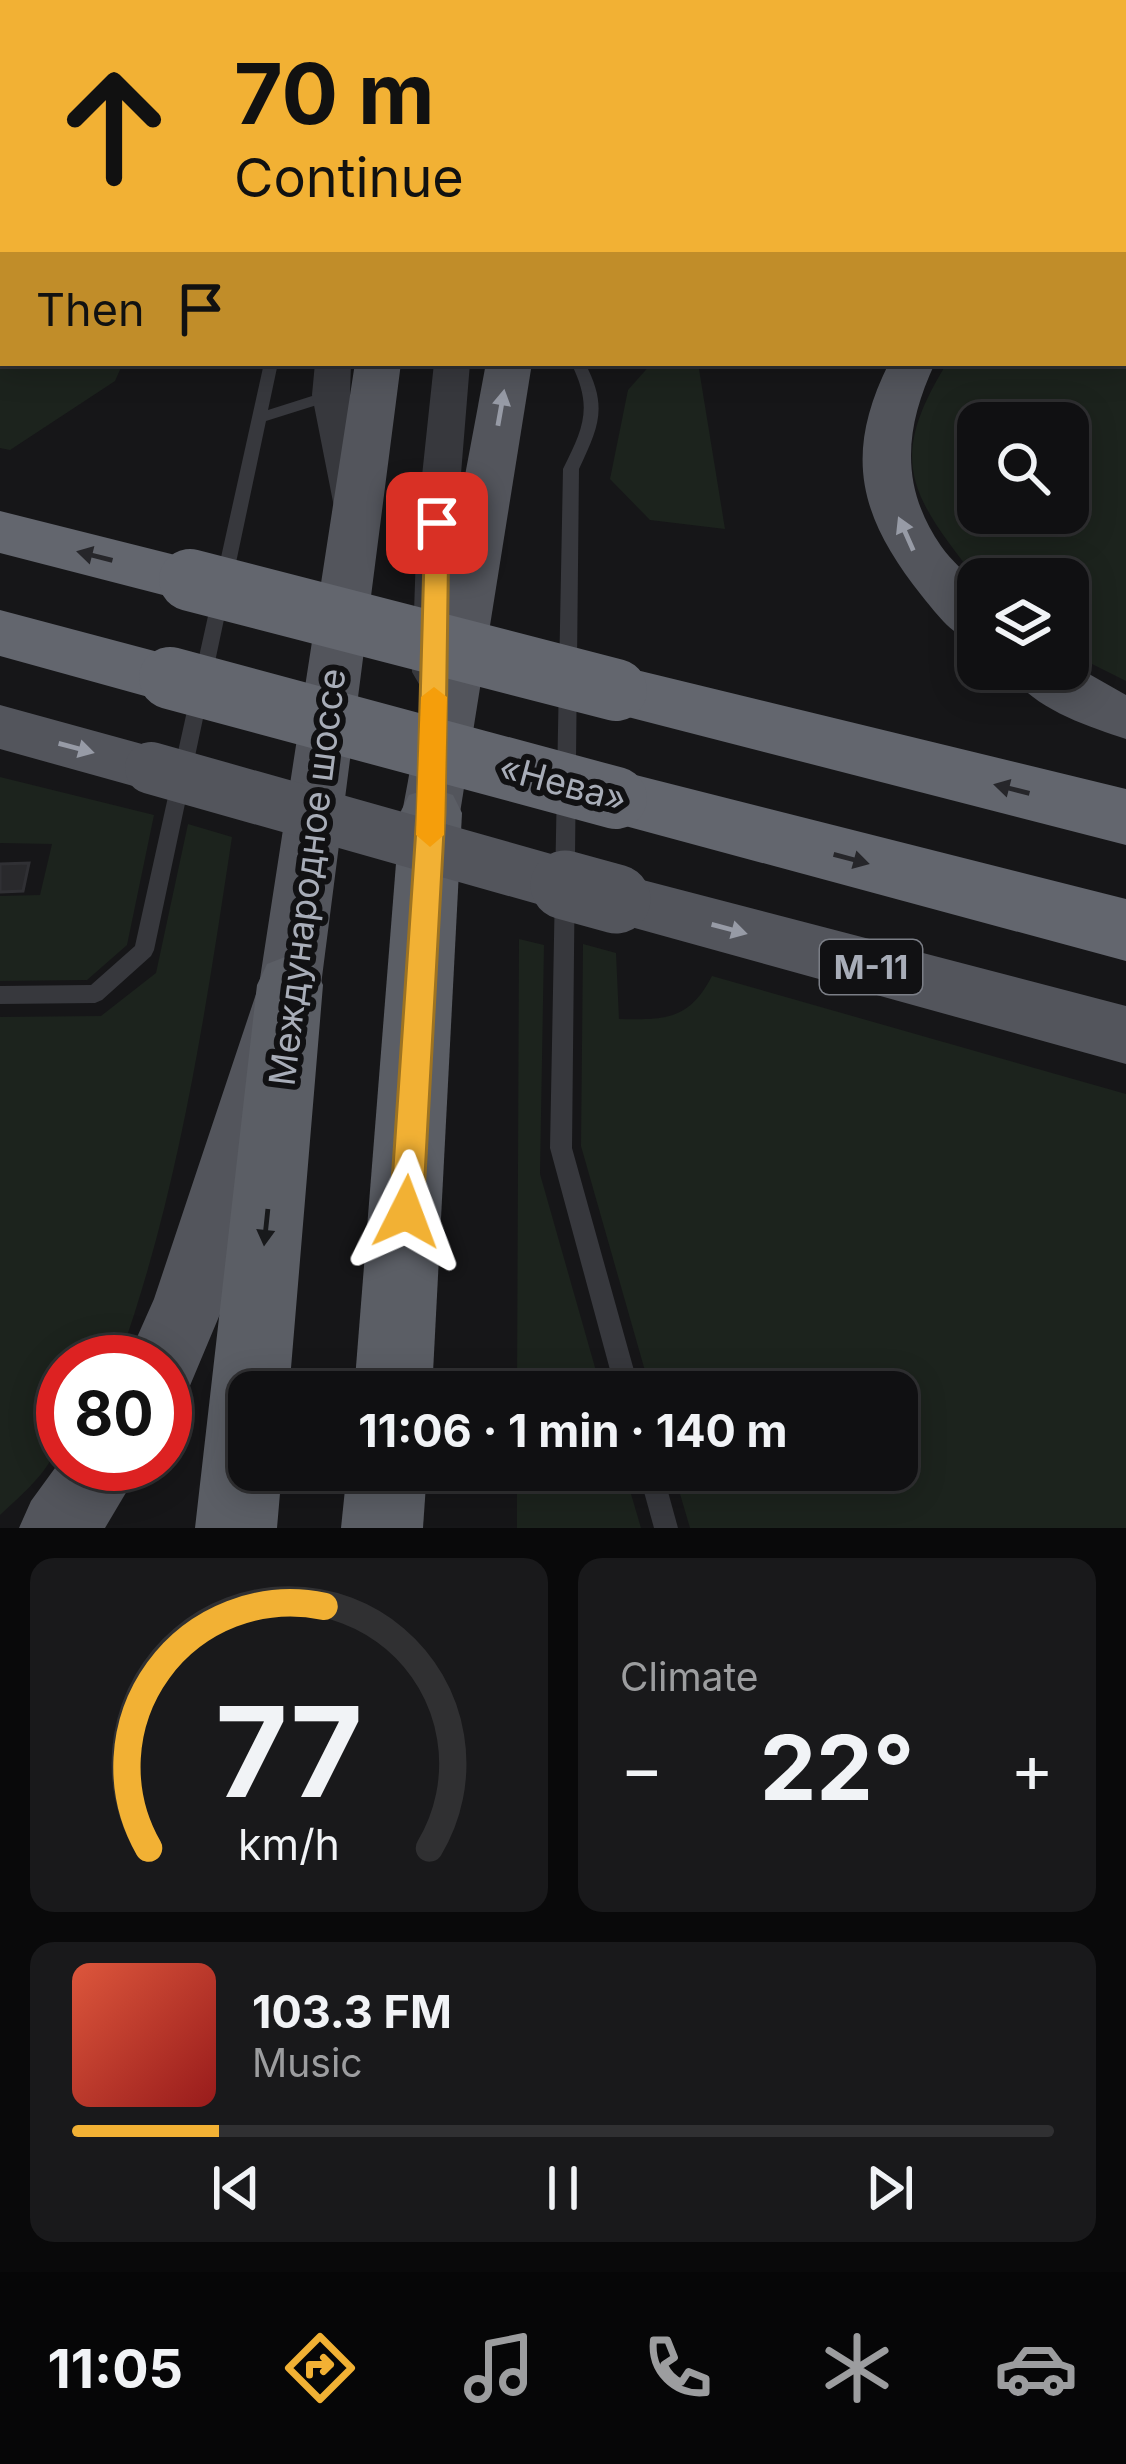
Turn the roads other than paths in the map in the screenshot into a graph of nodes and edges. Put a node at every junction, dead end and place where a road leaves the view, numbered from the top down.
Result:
1 (270, 366) edge
2 (378, 366) edge
3 (452, 366) edge
4 (508, 366) edge
5 (580, 366) edge
6 (910, 366) edge
7 (332, 379) edge
8 (259, 418) junction
9 (355, 510) junction
10 (0, 532) edge
11 (957, 600) edge
12 (0, 633) edge
13 (1069, 690) edge
14 (1126, 717) edge
15 (0, 727) edge
16 (431, 813) junction
17 (1126, 817) edge
18 (1126, 930) edge
19 (290, 985) junction
20 (0, 995) edge
21 (1126, 1035) edge
22 (401, 1301) junction
23 (175, 1335) edge
24 (251, 1371) edge
25 (395, 1371) edge
26 (405, 1371) edge
27 (622, 1371) edge
28 (85, 1491) edge
29 (240, 1491) edge
30 (385, 1491) edge
31 (412, 1491) edge
32 (656, 1491) edge
33 (58, 1528) edge
34 (236, 1528) edge
35 (382, 1528) edge
36 (414, 1528) edge
37 (666, 1528) edge

1 - 8 lane
2 - 9 main road, Международное шоссе
3 - 16 street
16 -> 4 main road
5 - 27 lane
11 -> 6 main road
7 - 8 lane
7 - 9 street
8 - 20 lane
9 - 19 main road, Международное шоссе
17 -> 10 highway, bridge
12 -> 18 highway, «Нева», bridge
13 - 14 main road
15 -> 21 main road, М-11, bridge
16 - 22 highway
19 - 23 main road
19 -> 24 highway, Международное шоссе
22 - 25 highway
22 - 26 main road
28 - 33 main road
29 - 34 highway, Международное шоссе
30 - 35 highway
31 - 36 main road
32 - 37 lane

